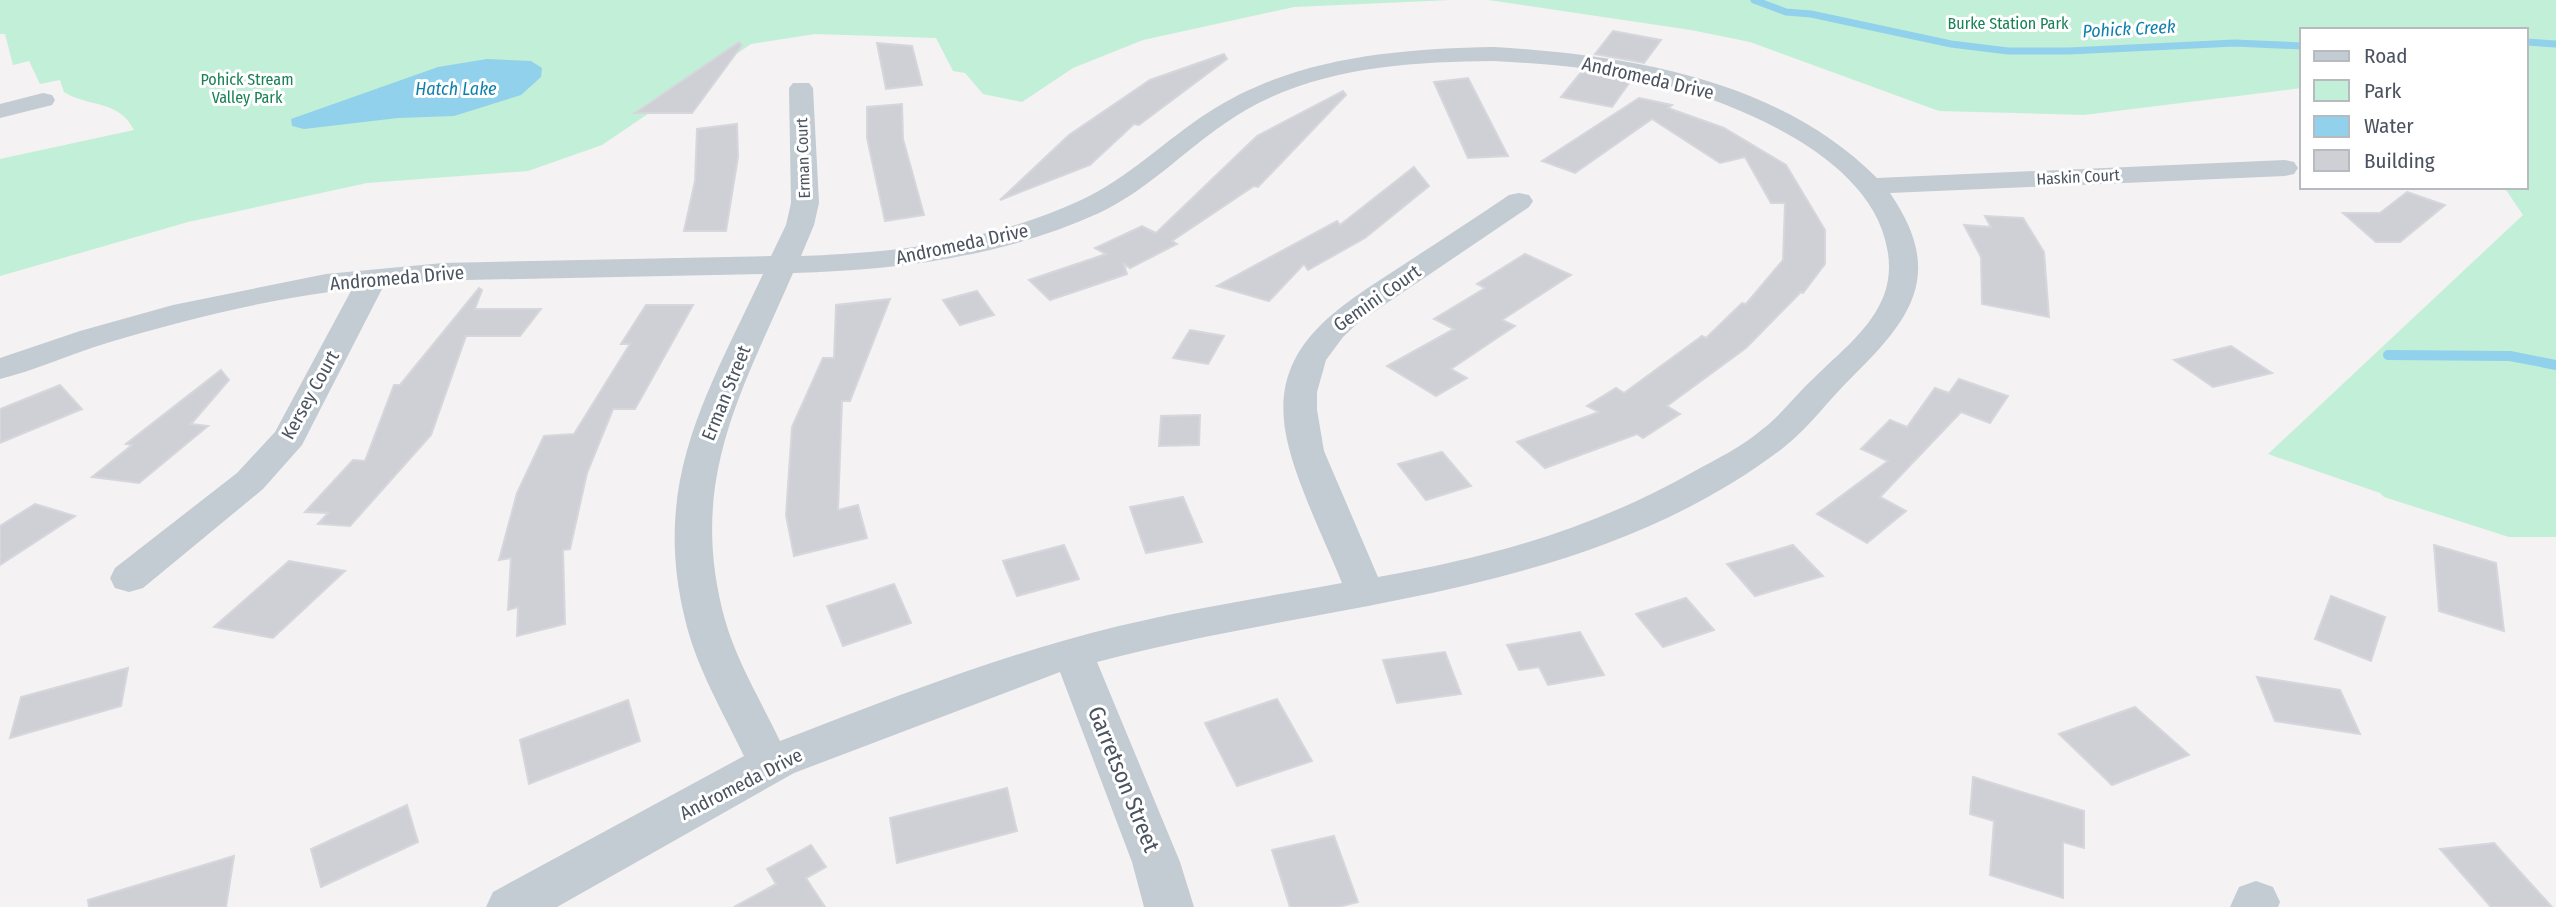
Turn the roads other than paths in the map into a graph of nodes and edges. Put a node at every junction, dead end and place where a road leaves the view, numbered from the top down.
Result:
1 (801, 88) dead end
2 (43, 100) dead end
3 (0, 111) edge
4 (2284, 168) dead end
5 (1871, 186) junction
6 (1519, 201) dead end
7 (782, 265) junction
8 (373, 277) junction
9 (0, 369) edge
10 (129, 578) dead end
11 (1365, 592) junction
12 (1073, 653) junction
13 (770, 764) junction
14 (510, 907) edge
15 (1170, 907) edge

1 - 7 street, Erman Court
2 - 3 street
4 - 5 street, Haskin Court
5 - 7 street, Andromeda Drive
5 - 11 street, Andromeda Drive
6 - 11 street, Gemini Court
7 - 8 street, Andromeda Drive
7 - 13 street, Erman Street
8 - 9 street, Andromeda Drive
8 - 10 street, Kersey Court
11 - 12 street, Andromeda Drive
12 - 13 street, Andromeda Drive
12 - 15 street, Garretson Street
13 - 14 street, Andromeda Drive

